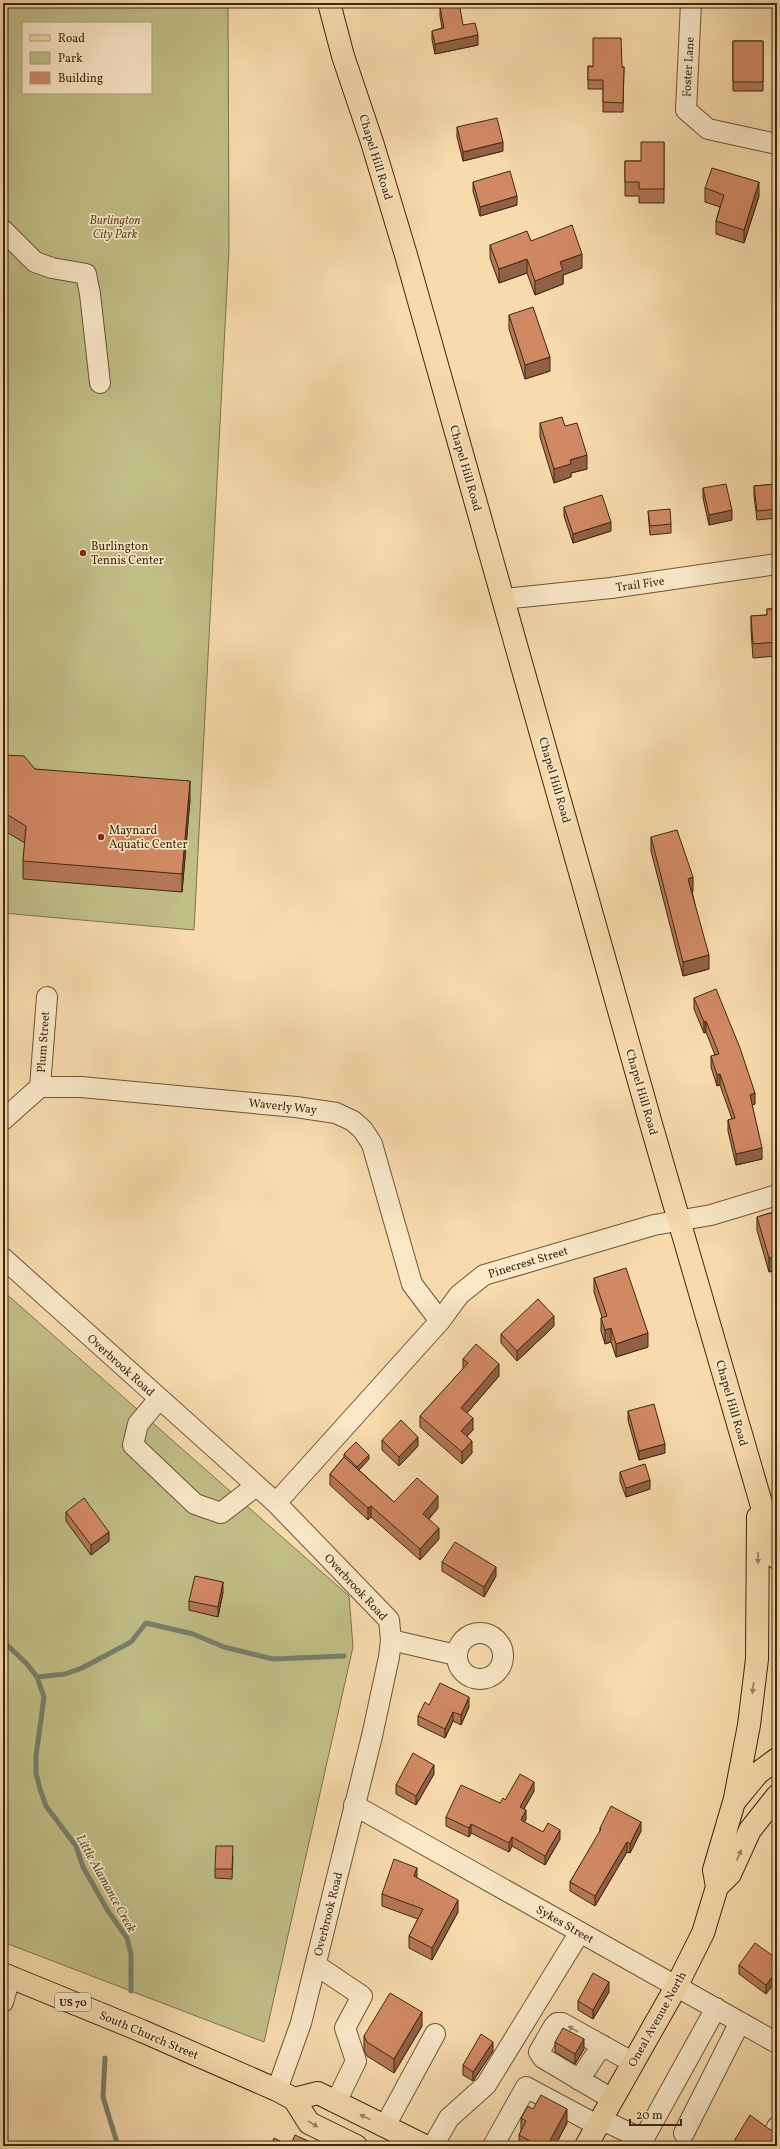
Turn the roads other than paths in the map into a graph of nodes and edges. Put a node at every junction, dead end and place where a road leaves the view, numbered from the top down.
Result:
1 (329, 3) edge
2 (691, 3) edge
3 (777, 144) edge
4 (3, 230) edge
5 (100, 383) dead end
6 (777, 564) edge
7 (503, 599) junction
8 (47, 997) dead end
9 (40, 1087) junction
10 (3, 1120) edge
11 (777, 1195) edge
12 (680, 1221) junction
13 (3, 1258) edge
14 (440, 1321) junction
15 (159, 1399) junction
16 (256, 1486) junction
17 (758, 1491) junction
18 (276, 1503) junction
19 (777, 1555) edge
20 (391, 1640) junction
21 (456, 1655) dead end
22 (777, 1759) edge
23 (777, 1796) edge
24 (734, 1802) junction
25 (354, 1805) junction
26 (717, 1887) junction
27 (580, 1932) junction
28 (316, 1965) junction
29 (6, 1976) edge
30 (676, 1987) junction
31 (3, 2002) edge
32 (716, 2008) junction
33 (740, 2022) junction
34 (435, 2034) dead end
35 (777, 2043) edge
36 (602, 2045) junction
37 (632, 2062) junction
38 (579, 2080) junction
39 (286, 2095) junction
40 (612, 2099) junction
41 (336, 2102) junction
42 (598, 2122) junction
43 (385, 2126) junction
44 (684, 2133) dead end
45 (642, 2142) edge
46 (356, 2146) edge
47 (425, 2146) edge
48 (433, 2146) edge
49 (493, 2146) edge
50 (586, 2146) edge

1 - 7 main road, Chapel Hill Road
2 - 3 street, Foster Lane
4 - 5 street
6 - 7 street, Trail Five
7 - 12 main road, Chapel Hill Road
8 - 9 street, Plum Street
9 - 10 street
9 - 14 street, Waverly Way
11 - 12 street, Pinecrest Street
12 - 14 street, Pinecrest Street
12 - 17 main road, Chapel Hill Road
13 - 15 street, Overbrook Road
14 - 18 street, Pinecrest Street
15 - 16 street, Overbrook Road
15 - 16 street
16 - 18 street, Overbrook Road
17 - 19 main road, Chapel Hill Road
17 -> 24 main road
18 - 20 street, Overbrook Road
20 - 21 street
20 - 25 street, Overbrook Road
22 - 24 main road, Oneal Avenue North
26 -> 23 main road, Oneal Avenue North
24 - 26 main road, Oneal Avenue North
25 - 27 street, Sykes Street
25 - 28 street, Overbrook Road
26 - 30 main road, Oneal Avenue North
27 - 30 street, Sykes Street
27 - 48 street
28 - 39 street, Overbrook Road
28 - 41 street
29 - 31 street
29 - 39 main road, South Church Street / US 70
30 - 32 street, Sykes Street
30 - 37 main road, Oneal Avenue North
32 - 33 street, Sykes Street
32 - 45 street
33 - 35 street, Sykes Street
33 - 44 street
34 - 43 street
36 - 37 street
36 - 38 street
36 -> 38 street
37 - 40 main road, Oneal Avenue North
38 - 40 street
39 - 41 main road
39 -> 46 main road
40 - 42 main road, Oneal Avenue North
43 -> 41 main road
42 - 45 street
42 - 49 street
42 - 50 main road, Oneal Avenue North
43 - 47 main road

